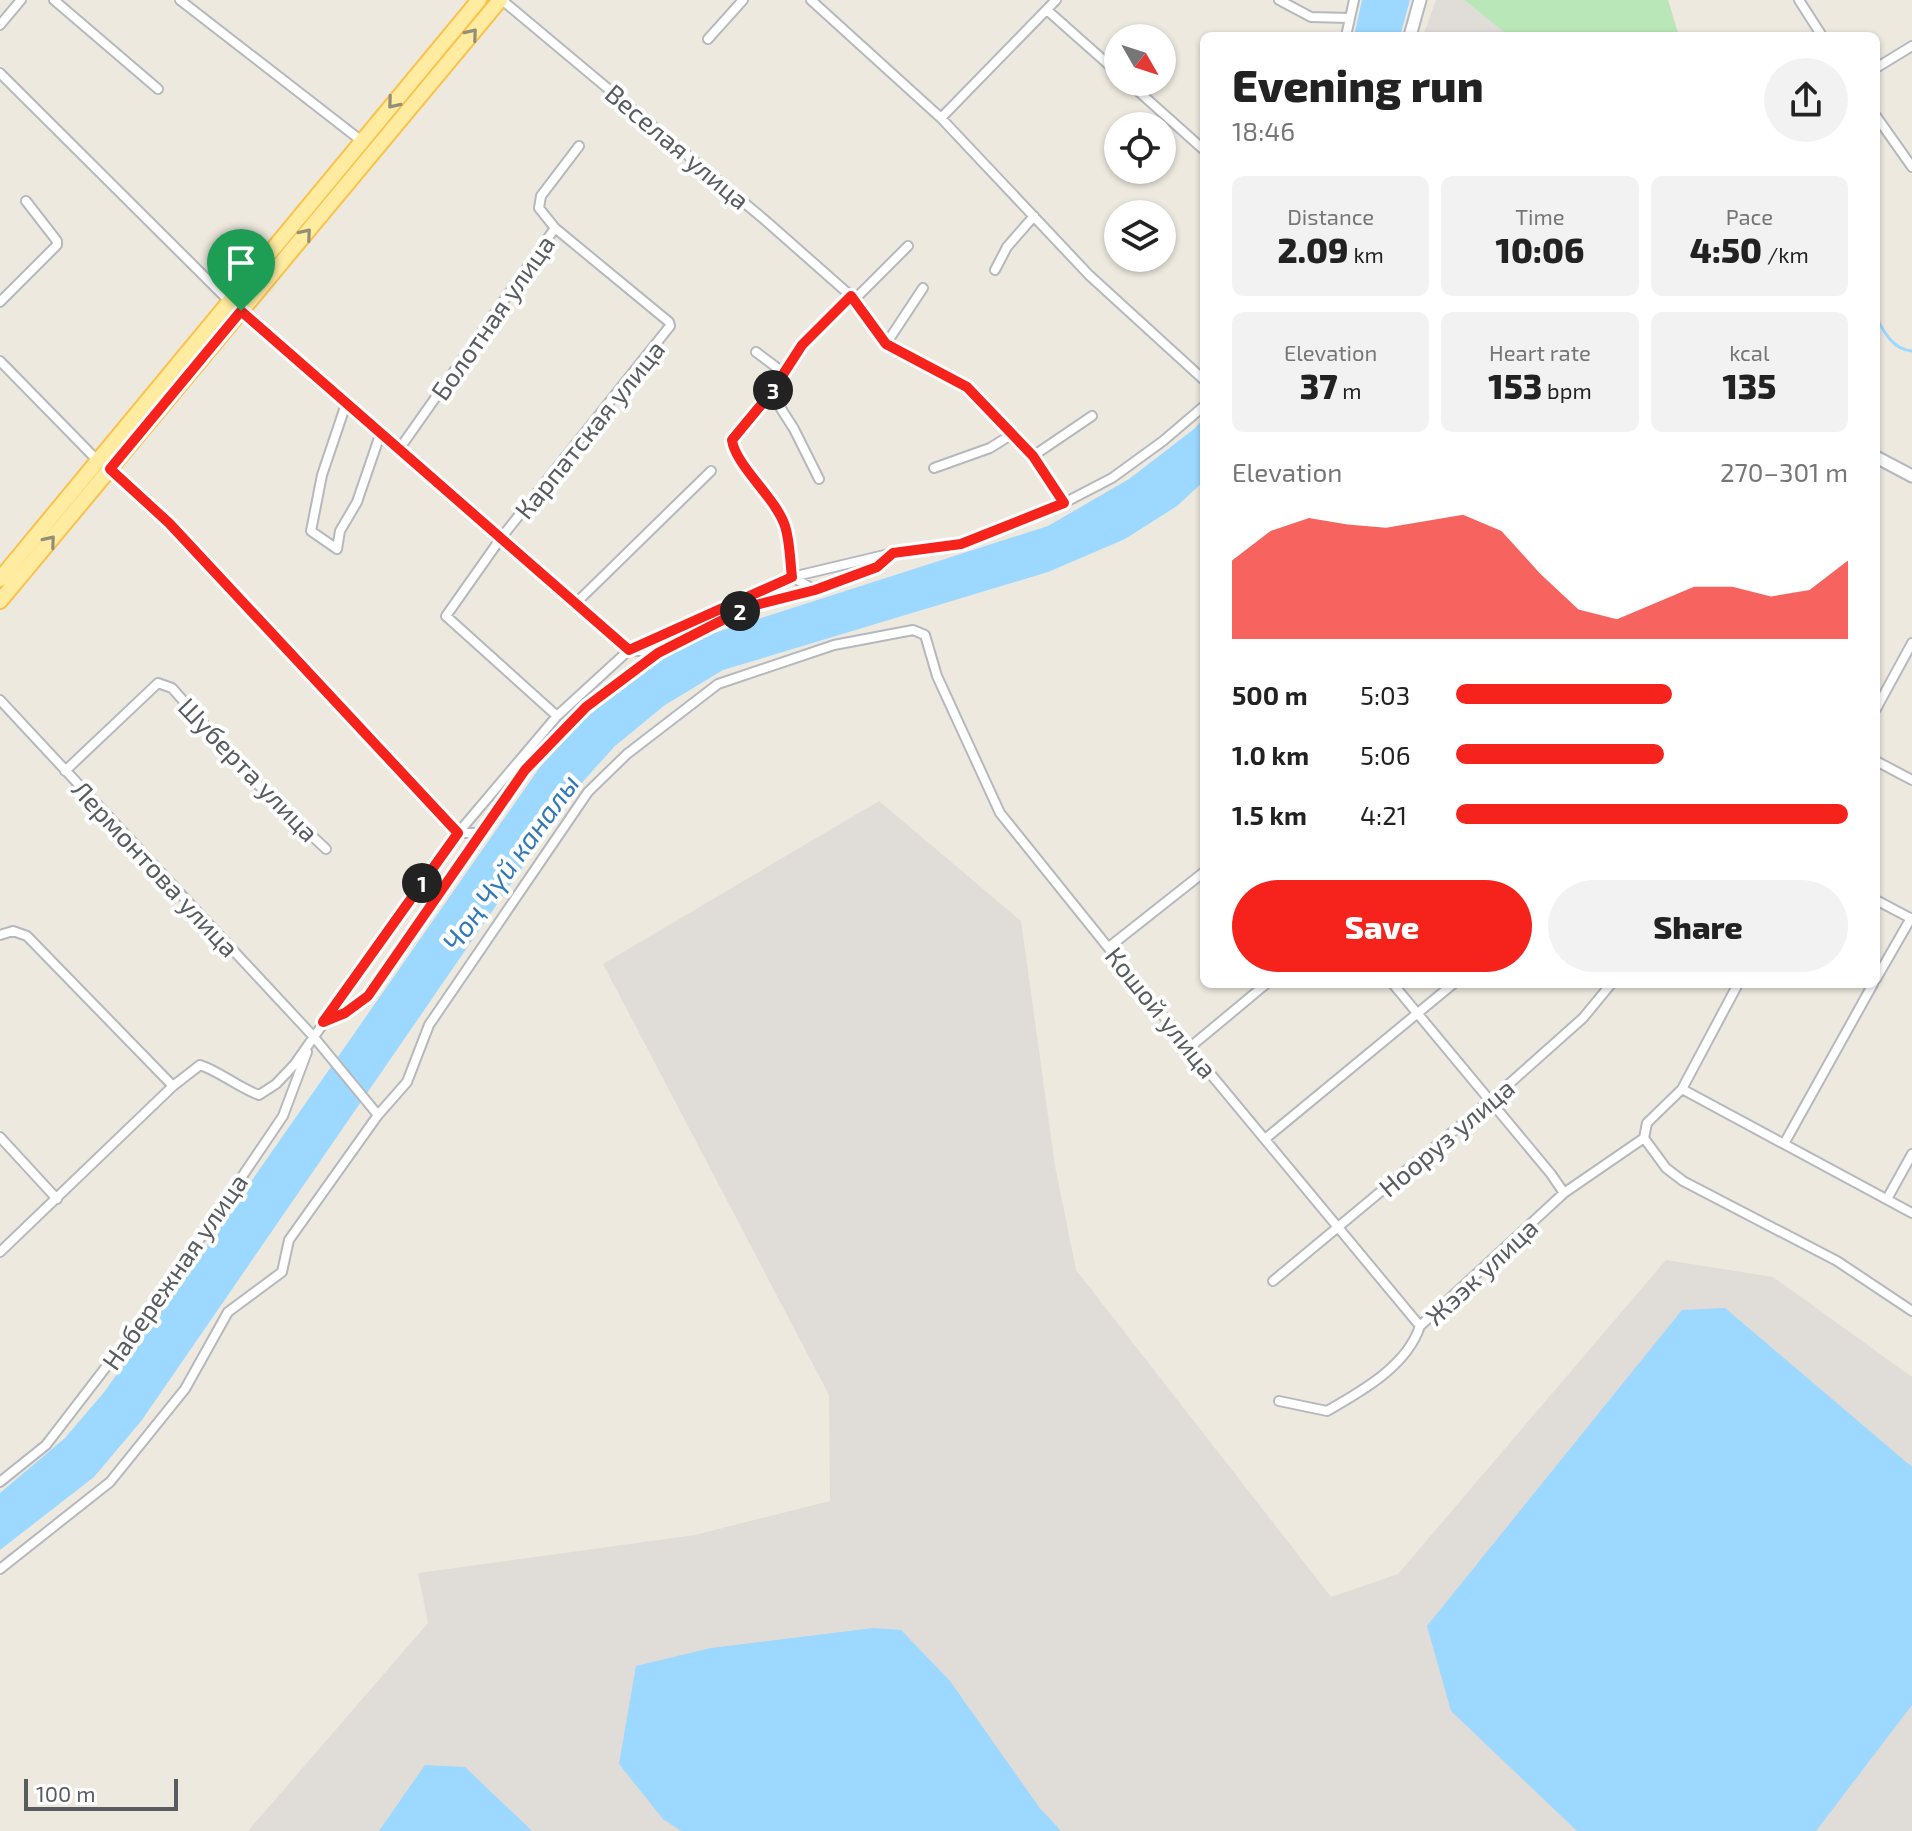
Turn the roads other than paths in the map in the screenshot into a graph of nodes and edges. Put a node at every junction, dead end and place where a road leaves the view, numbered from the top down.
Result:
1 (21, 0) edge
2 (54, 0) edge
3 (180, 0) edge
4 (479, 0) edge
5 (501, 0) edge
6 (743, 0) edge
7 (811, 0) edge
8 (1056, 0) edge
9 (1279, 0) edge
10 (1354, 0) edge
11 (1420, 0) edge
12 (1799, 0) edge
13 (1047, 10) junction
14 (1349, 18) junction
15 (0, 25) edge
16 (1347, 32) edge
17 (1411, 32) edge
18 (1819, 32) edge
19 (708, 39) dead end
20 (1912, 46) edge
21 (1104, 61) edge
22 (1880, 66) edge
23 (0, 73) edge
24 (158, 89) dead end
25 (1144, 96) edge
26 (941, 118) junction
27 (1880, 122) edge
28 (362, 141) junction
29 (579, 146) dead end
30 (1200, 146) edge
31 (375, 151) junction
32 (1912, 167) edge
33 (26, 201) dead end
34 (1034, 216) junction
35 (555, 228) junction
36 (908, 246) dead end
37 (995, 270) dead end
38 (923, 288) dead end
39 (852, 298) junction
40 (0, 302) edge
41 (235, 307) junction
42 (886, 344) junction
43 (756, 352) dead end
44 (0, 361) edge
45 (784, 373) junction
46 (1200, 376) edge
47 (771, 393) junction
48 (347, 401) junction
49 (1200, 409) edge
50 (1092, 416) dead end
51 (381, 432) junction
52 (1014, 433) junction
53 (400, 448) junction
54 (1033, 456) junction
55 (1880, 459) edge
56 (104, 465) junction
57 (934, 468) dead end
58 (711, 471) dead end
59 (1912, 476) edge
60 (819, 479) dead end
61 (1064, 503) junction
62 (501, 538) junction
63 (893, 553) junction
64 (792, 577) junction
65 (0, 579) edge
66 (815, 590) junction
67 (0, 601) edge
68 (576, 603) junction
69 (1912, 643) edge
70 (629, 650) junction
71 (658, 653) junction
72 (0, 700) edge
73 (1880, 702) edge
74 (557, 716) junction
75 (1880, 763) edge
76 (65, 771) junction
77 (1912, 780) edge
78 (458, 833) junction
79 (483, 833) junction
80 (326, 849) dead end
81 (1200, 875) edge
82 (1880, 902) edge
83 (1911, 918) edge
84 (0, 935) edge
85 (1109, 947) junction
86 (1880, 973) edge
87 (1261, 988) edge
88 (1396, 988) edge
89 (1448, 988) edge
90 (1608, 988) edge
91 (1736, 988) edge
92 (1872, 988) edge
93 (1416, 1012) junction
94 (323, 1022) junction
95 (313, 1036) junction
96 (1189, 1048) junction
97 (173, 1086) junction
98 (1682, 1089) junction
99 (1491, 1100) junction
100 (378, 1115) junction
101 (0, 1137) edge
102 (1644, 1138) junction
103 (1265, 1139) junction
104 (1785, 1142) junction
105 (1912, 1154) edge
106 (1564, 1193) junction
107 (57, 1199) junction
108 (1887, 1199) junction
109 (1912, 1213) edge
110 (1339, 1228) junction
111 (0, 1252) edge
112 (1273, 1281) dead end
113 (1912, 1311) edge
114 (1420, 1326) junction
115 (1279, 1401) dead end
116 (0, 1482) edge
117 (0, 1569) edge

1 - 15 street
2 - 24 street
3 - 28 street
4 -> 28 main road
31 -> 5 main road
5 - 39 street, Веселая улица
6 - 19 street
7 - 26 street
8 - 13 street
9 - 14 street
10 - 14 street
11 - 17 street
12 - 18 street
13 - 21 street
13 - 26 street
14 - 16 street
20 - 22 street
23 - 41 street
25 - 30 street
26 - 34 street
27 - 32 street
28 - 31 street
28 - 41 main road
29 - 35 street, Болотная улица
41 -> 31 main road
33 - 40 street
34 - 37 street
34 - 46 street
35 - 53 street, Болотная улица
35 - 62 street, Карпатская улица
36 - 39 street
38 - 42 street
39 - 42 street, Веселая улица
39 - 45 street
41 - 48 street
41 - 56 main road
42 - 52 street, Веселая улица
43 - 45 street
44 - 56 street
45 - 47 street
47 - 60 street
47 - 64 street
48 - 51 street
48 - 51 street
49 - 61 street
50 - 54 street
51 - 53 street
52 - 54 street, Веселая улица
52 - 57 street
53 - 62 street
54 - 61 street, Веселая улица
55 - 59 street
56 - 65 main road
67 -> 56 main road
56 - 78 street
58 - 68 street
61 - 63 street
62 - 68 street
62 - 74 street, Карпатская улица
63 - 64 street
63 - 66 street
64 - 66 street
64 - 70 street
66 - 71 street
68 - 70 street
69 - 73 street
70 - 71 street
70 - 74 street
71 - 79 street
72 - 76 street, Лермонтова улица
74 - 78 street
75 - 77 street
76 - 80 street, Шуберта улица
76 - 95 street, Лермонтова улица
78 - 79 street
78 - 94 street
79 - 94 street
81 - 85 street
82 - 83 street
83 - 86 street
84 - 97 street
85 - 96 street, Кошой улица
85 - 100 street, Кошой улица
87 - 96 street
88 - 93 street
89 - 93 street
90 - 99 street, Нооруз улица
91 - 98 street, Жээк улица
92 - 104 street
93 - 99 street
93 - 103 street
94 - 95 street
95 - 97 street
95 - 100 street, Лермонтова улица
95 - 116 street, Набережная улица
96 - 103 street, Кошой улица
97 - 107 street
98 - 102 street, Жээк улица
98 - 104 street
99 - 106 street
99 - 110 street, Нооруз улица
100 - 117 street
101 - 107 street
102 - 106 street, Жээк улица
102 - 113 street
103 - 110 street, Кошой улица
104 - 108 street
105 - 108 street
106 - 114 street, Жээк улица
107 - 111 street
108 - 109 street
110 - 112 street, Нооруз улица
110 - 114 street, Кошой улица
114 - 115 street, Жээк улица

